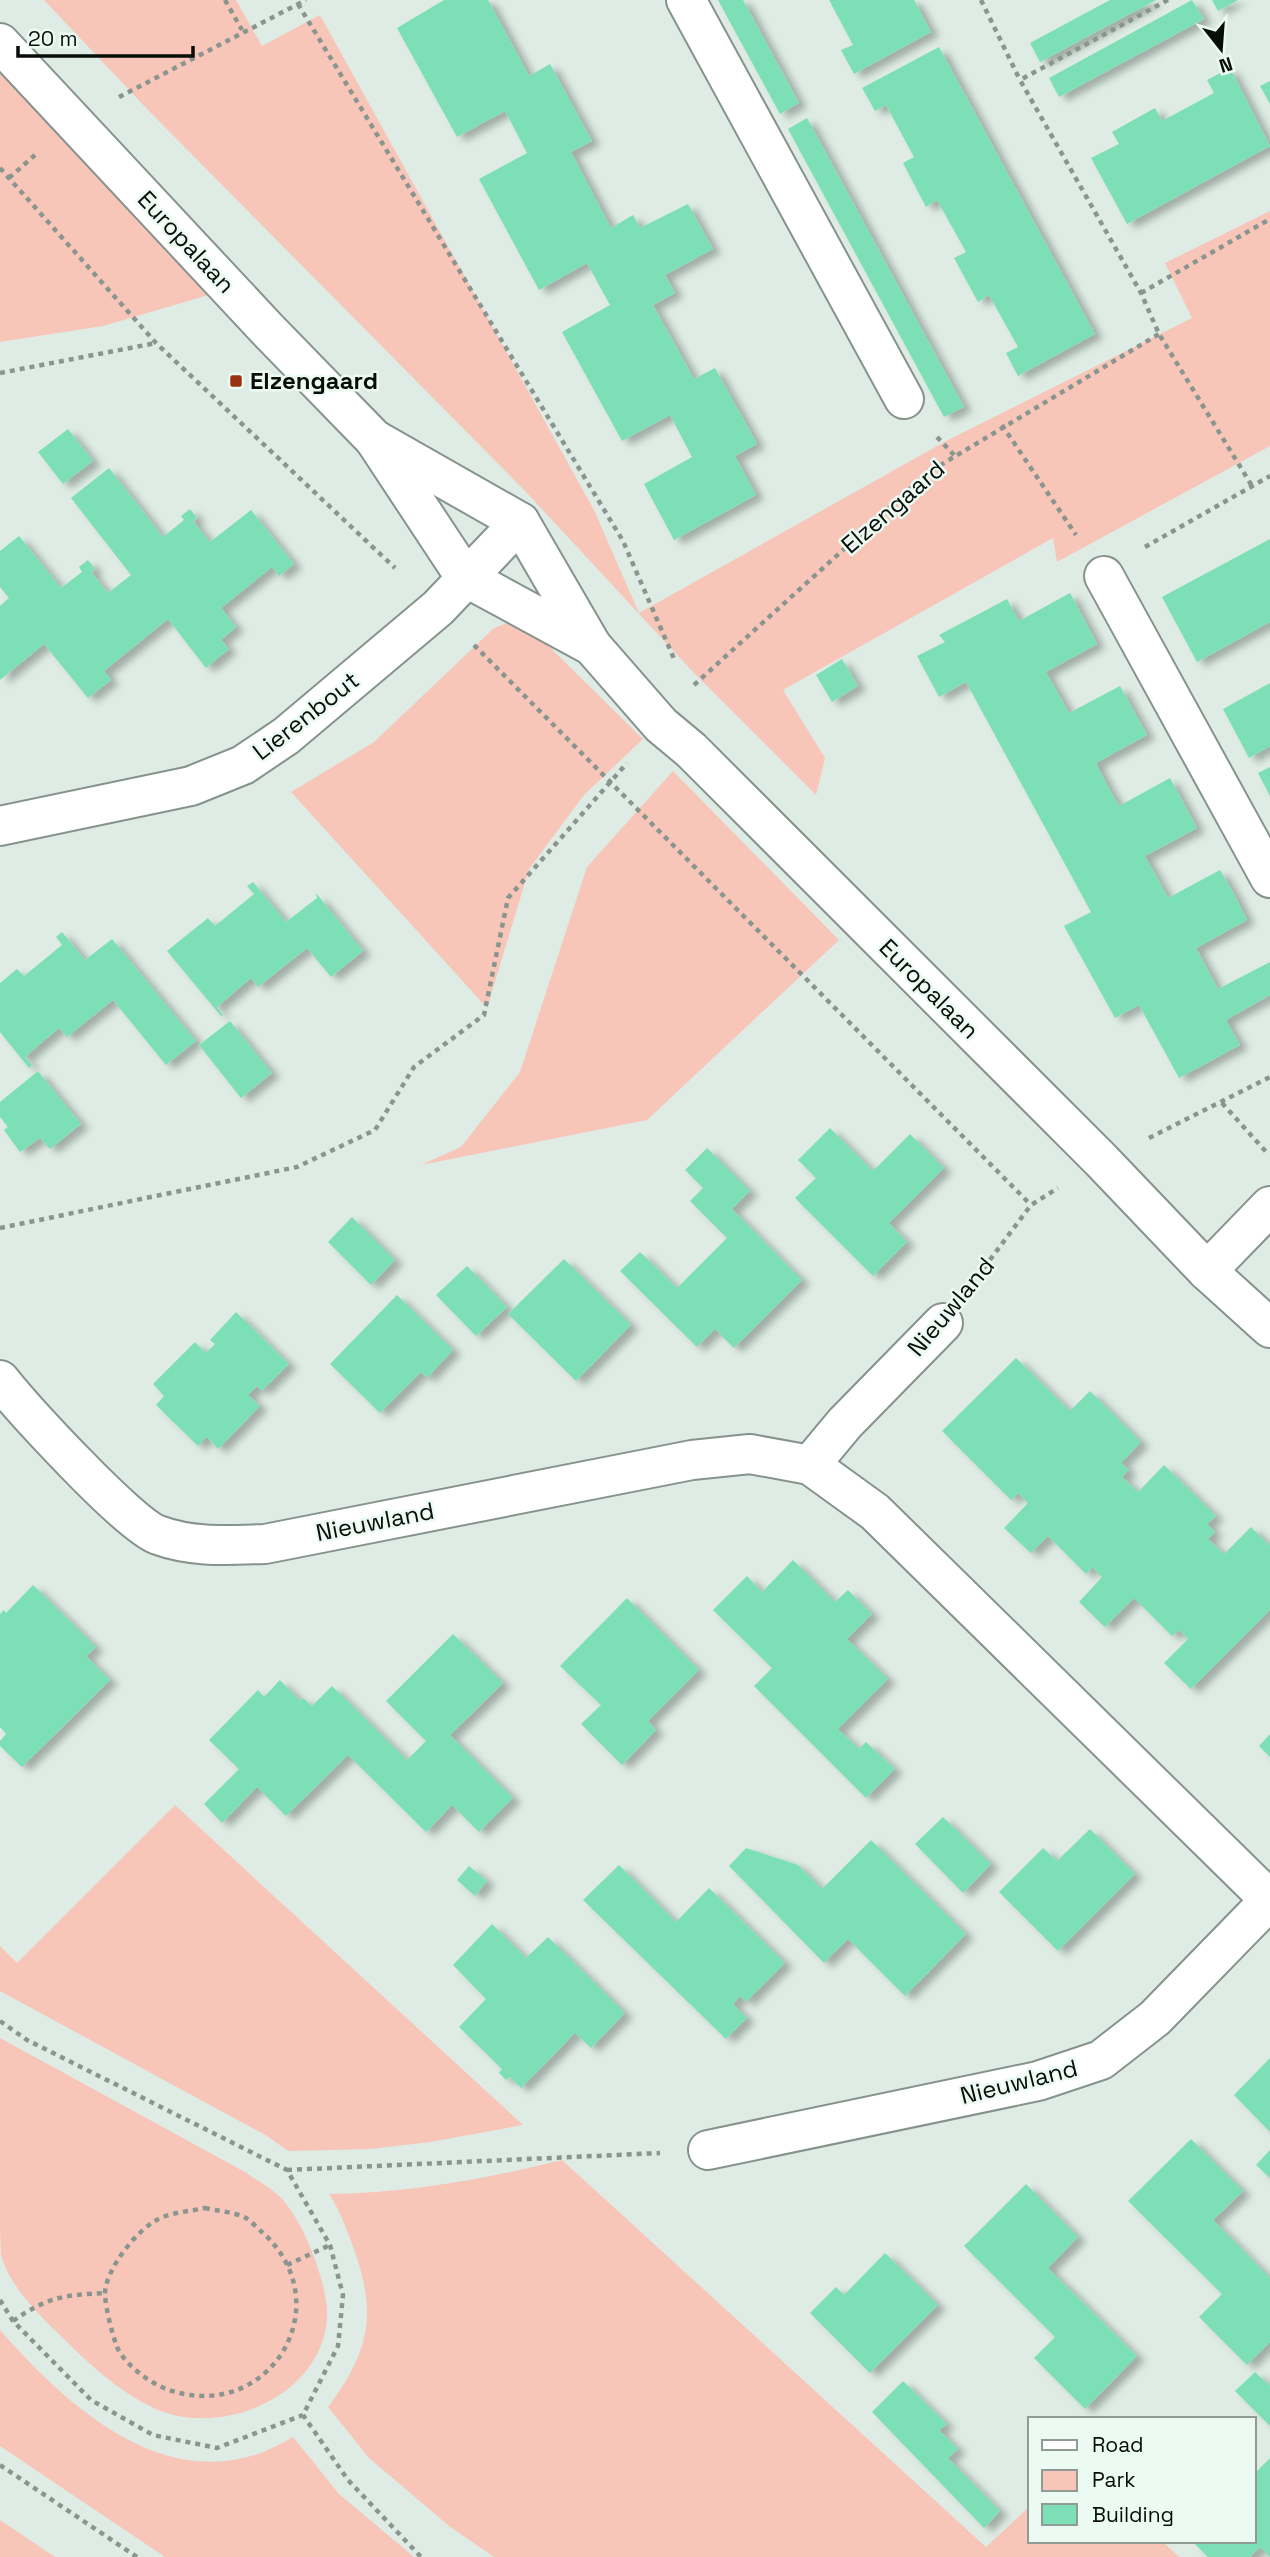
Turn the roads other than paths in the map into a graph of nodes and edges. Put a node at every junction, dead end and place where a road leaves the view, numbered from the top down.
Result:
1 (686, 0) edge
2 (0, 43) edge
3 (904, 399) dead end
4 (374, 439) junction
5 (520, 522) junction
6 (1104, 576) road end
7 (465, 577) junction
8 (593, 646) junction
9 (0, 826) edge
10 (1270, 878) edge
11 (1270, 1206) edge
12 (1207, 1271) junction
13 (943, 1323) road end
14 (1270, 1328) edge
15 (0, 1380) edge
16 (810, 1465) junction
17 (1270, 1900) edge
18 (708, 2150) road end

1 - 3 street
2 - 4 street, Europalaan
4 - 5 street, Europalaan
4 - 7 street, Europalaan
5 - 7 street, Lierenbout
5 - 8 street, Europalaan
6 - 10 street
7 - 8 street, Europalaan
7 - 9 street, Lierenbout
8 - 12 street, Europalaan
11 - 12 street
12 - 14 street, Europalaan
13 - 16 street, Nieuwland
15 - 16 street, Nieuwland
16 - 17 street, Nieuwland
17 - 18 street, Nieuwland

